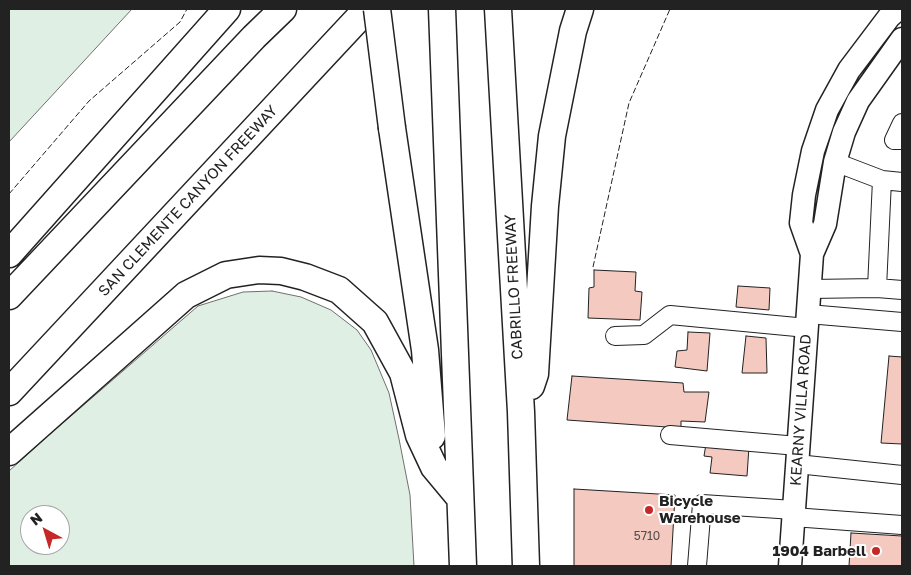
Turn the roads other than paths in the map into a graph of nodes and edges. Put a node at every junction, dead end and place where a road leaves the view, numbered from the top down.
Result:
1 (227, 9) edge
2 (269, 9) edge
3 (283, 9) edge
4 (367, 9) edge
5 (377, 9) edge
6 (381, 9) edge
7 (442, 9) edge
8 (498, 9) edge
9 (580, 9) edge
10 (898, 9) edge
11 (254, 37) junction
12 (902, 39) edge
13 (320, 59) junction
14 (902, 123) edge
15 (902, 140) edge
16 (835, 162) junction
17 (882, 180) junction
18 (902, 182) edge
19 (9, 254) edge
20 (812, 254) junction
21 (877, 288) junction
22 (810, 289) junction
23 (902, 290) edge
24 (9, 296) edge
25 (807, 321) junction
26 (902, 322) edge
27 (615, 336) dead end
28 (9, 392) edge
29 (521, 412) junction
30 (670, 435) dead end
31 (9, 452) edge
32 (798, 455) junction
33 (434, 467) junction
34 (902, 475) edge
35 (460, 497) junction
36 (793, 514) junction
37 (902, 525) edge
38 (463, 566) edge
39 (526, 566) edge
40 (697, 566) edge
41 (790, 566) edge

1 - 19 highway
2 - 11 highway
3 - 11 highway
4 - 13 highway, SAN CLEMENTE CANYON FREEWAY
5 - 33 highway, bridge
6 - 13 highway
7 - 35 highway
8 - 29 highway, CABRILLO FREEWAY
9 - 29 highway
10 - 20 main road, KEARNY VILLA ROAD
11 - 24 highway
12 - 16 main road, KEARNY VILLA ROAD
13 - 28 highway, SAN CLEMENTE CANYON FREEWAY
14 - 15 lane
16 - 17 lane
16 - 20 main road, KEARNY VILLA ROAD
17 - 18 lane
17 - 21 lane
20 - 22 main road, KEARNY VILLA ROAD
21 - 22 lane
21 - 23 lane
22 - 25 main road, KEARNY VILLA ROAD
25 - 26 lane
25 - 27 lane
25 - 32 main road, KEARNY VILLA ROAD
29 - 39 highway, CABRILLO FREEWAY
30 - 32 lane
31 - 33 highway
32 - 34 lane
32 - 36 main road, KEARNY VILLA ROAD
33 - 35 highway
35 - 38 highway
36 - 37 lane
36 - 40 lane
36 - 41 main road, KEARNY VILLA ROAD

